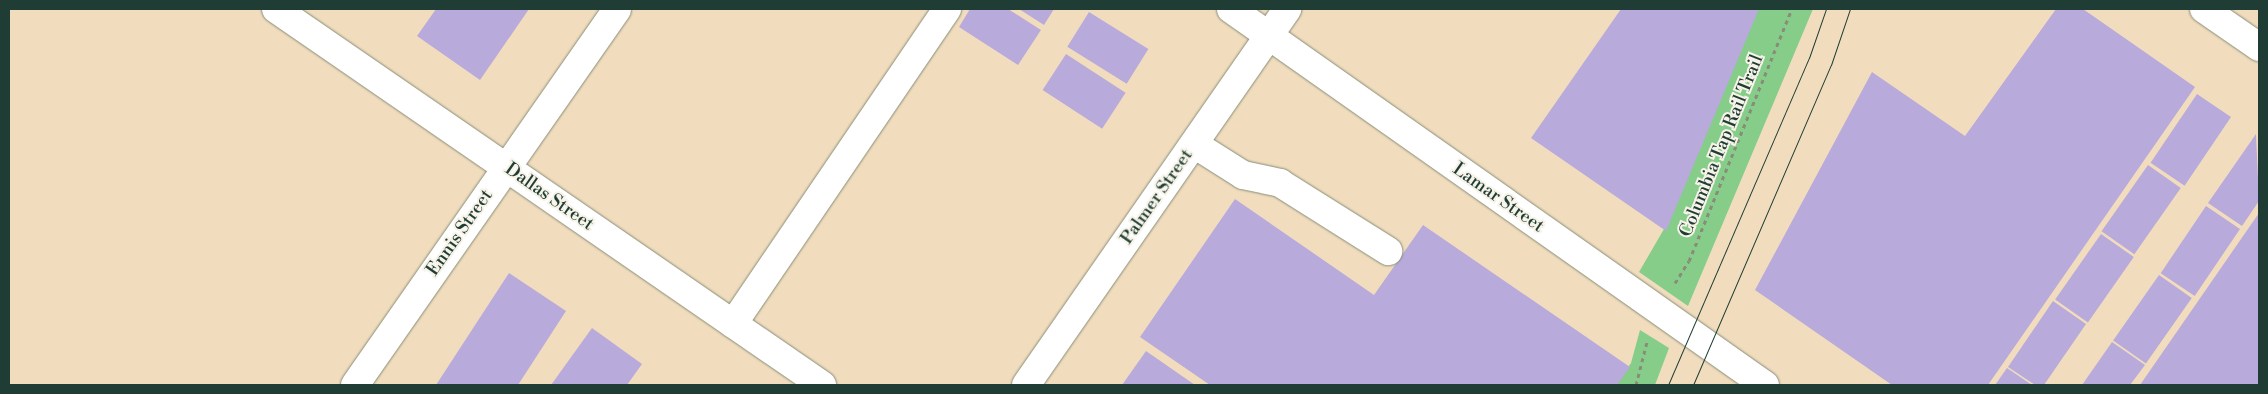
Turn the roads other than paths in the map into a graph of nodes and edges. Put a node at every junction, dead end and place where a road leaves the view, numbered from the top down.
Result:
1 (276, 9) edge
2 (617, 9) edge
3 (947, 9) edge
4 (1231, 9) edge
5 (1288, 9) edge
6 (2204, 9) edge
7 (1270, 35) junction
8 (2257, 39) edge
9 (1194, 144) junction
10 (505, 167) junction
11 (1388, 251) dead end
12 (733, 324) junction
13 (356, 385) edge
14 (822, 385) edge
15 (1026, 385) edge
16 (1764, 385) edge

1 - 10 street, Dallas Street
2 - 10 street, Ennis Street
3 - 12 street
4 - 7 street, Lamar Street
5 - 7 street, Palmer Street
6 - 8 street
7 - 9 street, Palmer Street
7 - 16 street, Lamar Street
9 - 11 street
9 - 15 street, Palmer Street
10 - 12 street, Dallas Street
10 - 13 street, Ennis Street
12 - 14 street, Dallas Street

